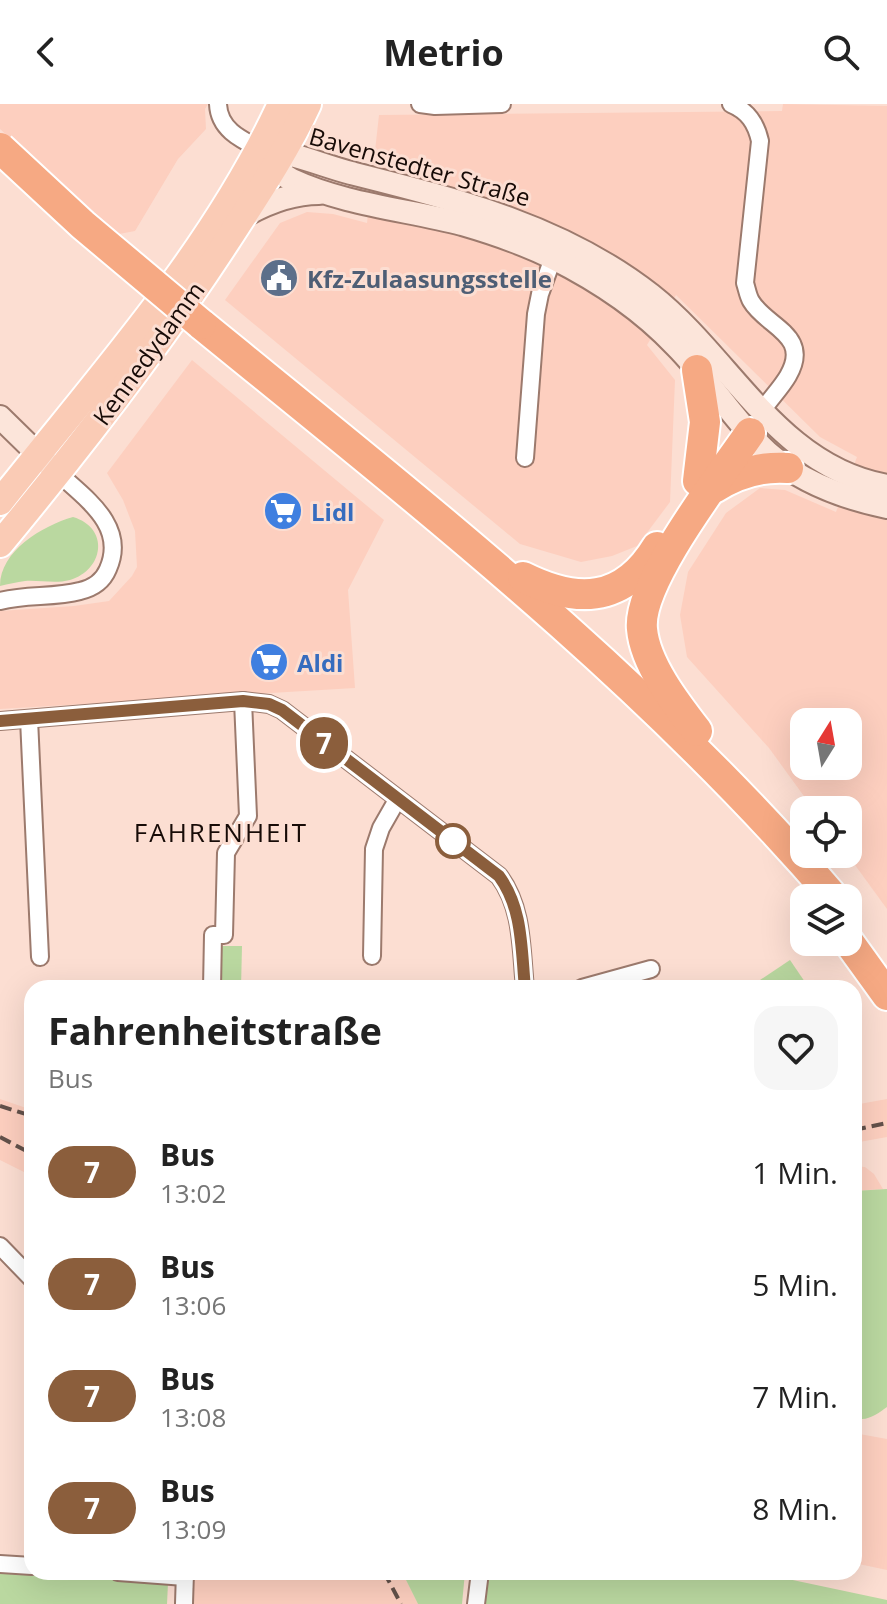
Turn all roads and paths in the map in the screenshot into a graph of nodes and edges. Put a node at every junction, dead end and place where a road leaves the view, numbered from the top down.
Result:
1 (218, 104) edge
2 (308, 104) edge
3 (420, 104) edge
4 (502, 104) edge
5 (731, 104) edge
6 (279, 108) edge
7 (0, 148) edge
8 (273, 156) junction
9 (0, 169) edge
10 (330, 193) junction
11 (241, 218) junction
12 (553, 258) junction
13 (186, 283) junction
14 (196, 330) junction
15 (697, 370) junction
16 (0, 417) edge
17 (751, 422) junction
18 (38, 454) junction
19 (525, 458) dead end
20 (788, 468) junction
21 (58, 473) junction
22 (705, 485) junction
23 (887, 486) edge
24 (0, 502) edge
25 (887, 507) edge
26 (0, 544) edge
27 (493, 562) junction
28 (0, 601) edge
29 (243, 701) junction
30 (29, 719) junction
31 (0, 721) edge
32 (397, 800) junction
33 (782, 839) junction
34 (810, 884) edge
35 (812, 884) edge
36 (862, 935) edge
37 (372, 956) dead end
38 (859, 956) edge
39 (40, 957) dead end
40 (651, 969) dead end
41 (887, 969) edge
42 (212, 980) edge
43 (524, 980) edge
44 (611, 980) edge
45 (887, 995) edge
46 (0, 1246) edge
47 (24, 1271) edge
48 (0, 1564) edge
49 (24, 1566) edge
50 (185, 1580) edge
51 (479, 1580) edge
52 (184, 1604) edge
53 (476, 1604) edge

1 - 8 street
2 - 8 main road
3 - 4 street
5 - 17 street
6 - 8 main road, Kennedydamm
7 - 14 highway, bridge
8 - 10 street, Bavenstedter Straße
8 - 11 main road, Kennedydamm
8 - 13 main road, Kennedydamm
8 - 17 street, Bavenstedter Straße
9 - 14 highway
10 - 11 street
10 - 12 street, Bavenstedter Straße
11 - 13 main road, Kennedydamm
12 - 15 street, Bavenstedter Straße
12 - 19 street
13 - 18 main road, Kennedydamm
13 - 21 main road, Kennedydamm
14 - 27 highway
14 - 34 highway
15 - 17 street, Bavenstedter Straße
15 - 22 highway
16 - 18 street
17 - 20 street, Bavenstedter Straße
17 - 22 highway
17 - 23 street, Bavenstedter Straße
18 - 21 street
18 - 24 main road, Kennedydamm
20 - 22 highway
20 - 25 street, Bavenstedter Straße
21 - 26 main road, Kennedydamm
21 - 28 street
22 - 27 highway
22 - 33 highway
27 - 33 highway
29 - 30 street
29 - 32 street
29 - 42 street
30 - 31 street
30 - 39 street
32 - 37 street
32 - 43 street
33 - 35 highway
36 - 41 highway
38 - 45 highway
40 - 44 street
46 - 47 street
48 - 49 street
50 - 52 street
51 - 53 street

